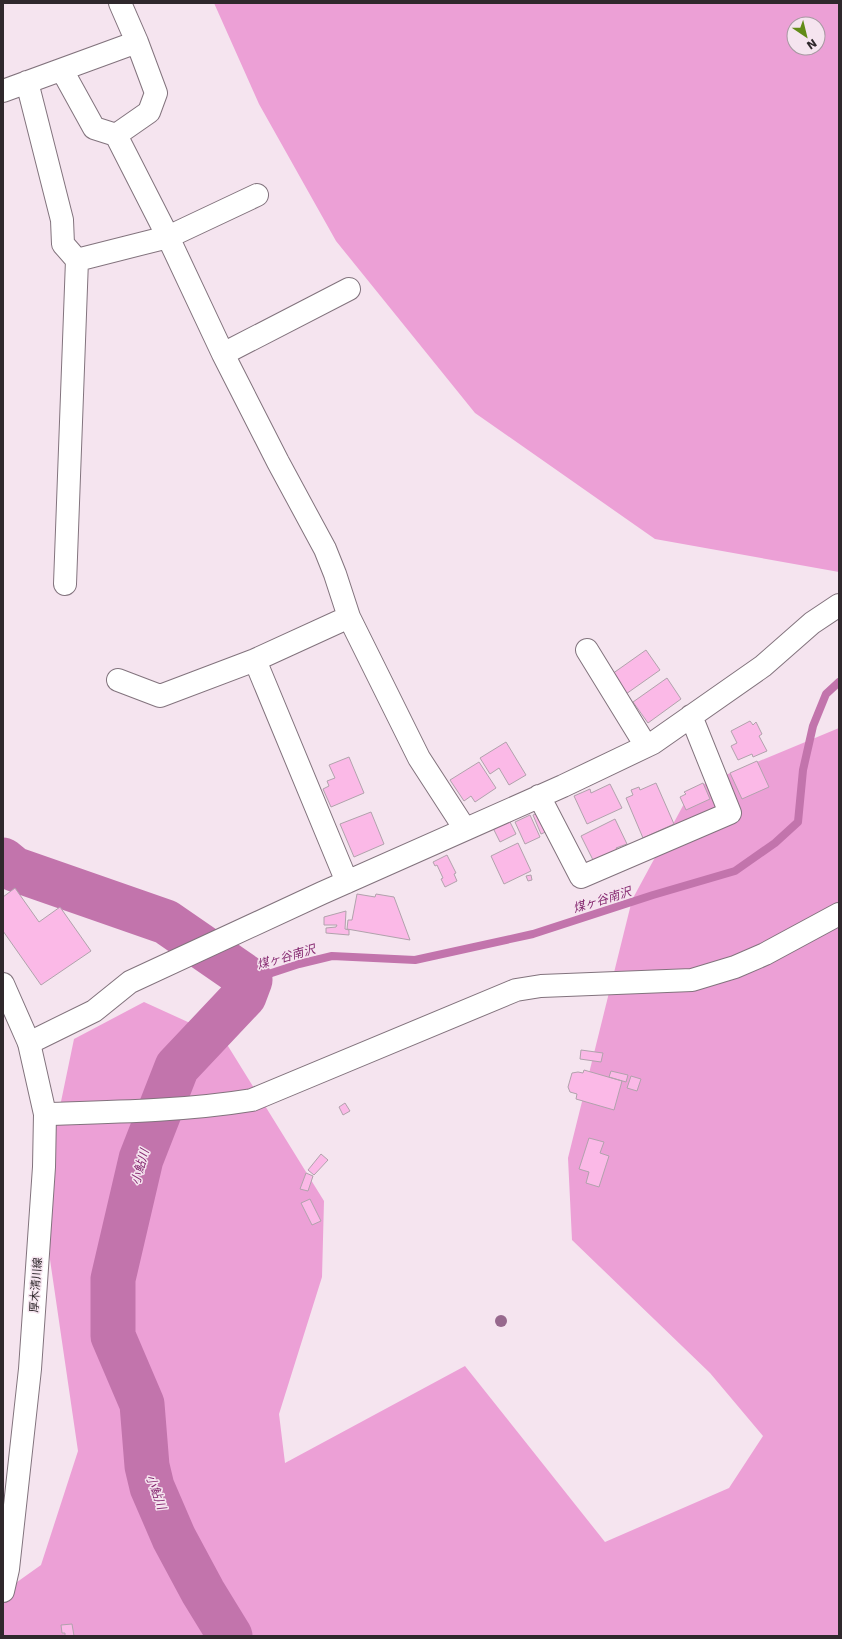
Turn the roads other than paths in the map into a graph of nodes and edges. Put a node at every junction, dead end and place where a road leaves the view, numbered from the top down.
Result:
1 (120, 3) edge
2 (137, 42) junction
3 (62, 70) junction
4 (27, 82) junction
5 (3, 92) edge
6 (116, 135) junction
7 (257, 195) dead end
8 (168, 237) junction
9 (77, 260) junction
10 (349, 289) dead end
11 (223, 354) junction
12 (65, 584) dead end
13 (839, 605) edge
14 (349, 617) junction
15 (587, 650) dead end
16 (255, 660) junction
17 (118, 680) dead end
18 (691, 716) junction
19 (646, 746) junction
20 (539, 796) junction
21 (465, 829) junction
22 (347, 882) junction
23 (839, 914) edge
24 (5, 995) edge
25 (29, 1044) junction
26 (45, 1114) junction
27 (3, 1591) edge

1 - 2 street
2 - 3 street
2 - 6 street
3 - 4 street
3 - 6 street
4 - 5 street
4 - 9 street
6 - 8 street
7 - 8 street
8 - 9 street
8 - 11 street
9 - 12 street
10 - 11 street
11 - 14 street
13 - 18 street
14 - 16 street
14 - 21 street
15 - 19 street
16 - 17 street
16 - 22 street
18 - 19 street
18 - 20 street
19 - 20 street
20 - 21 street
21 - 22 street
22 - 25 street
23 - 26 street
24 - 25 street, 厚木清川線
25 - 26 street, 厚木清川線
26 - 27 street, 厚木清川線

